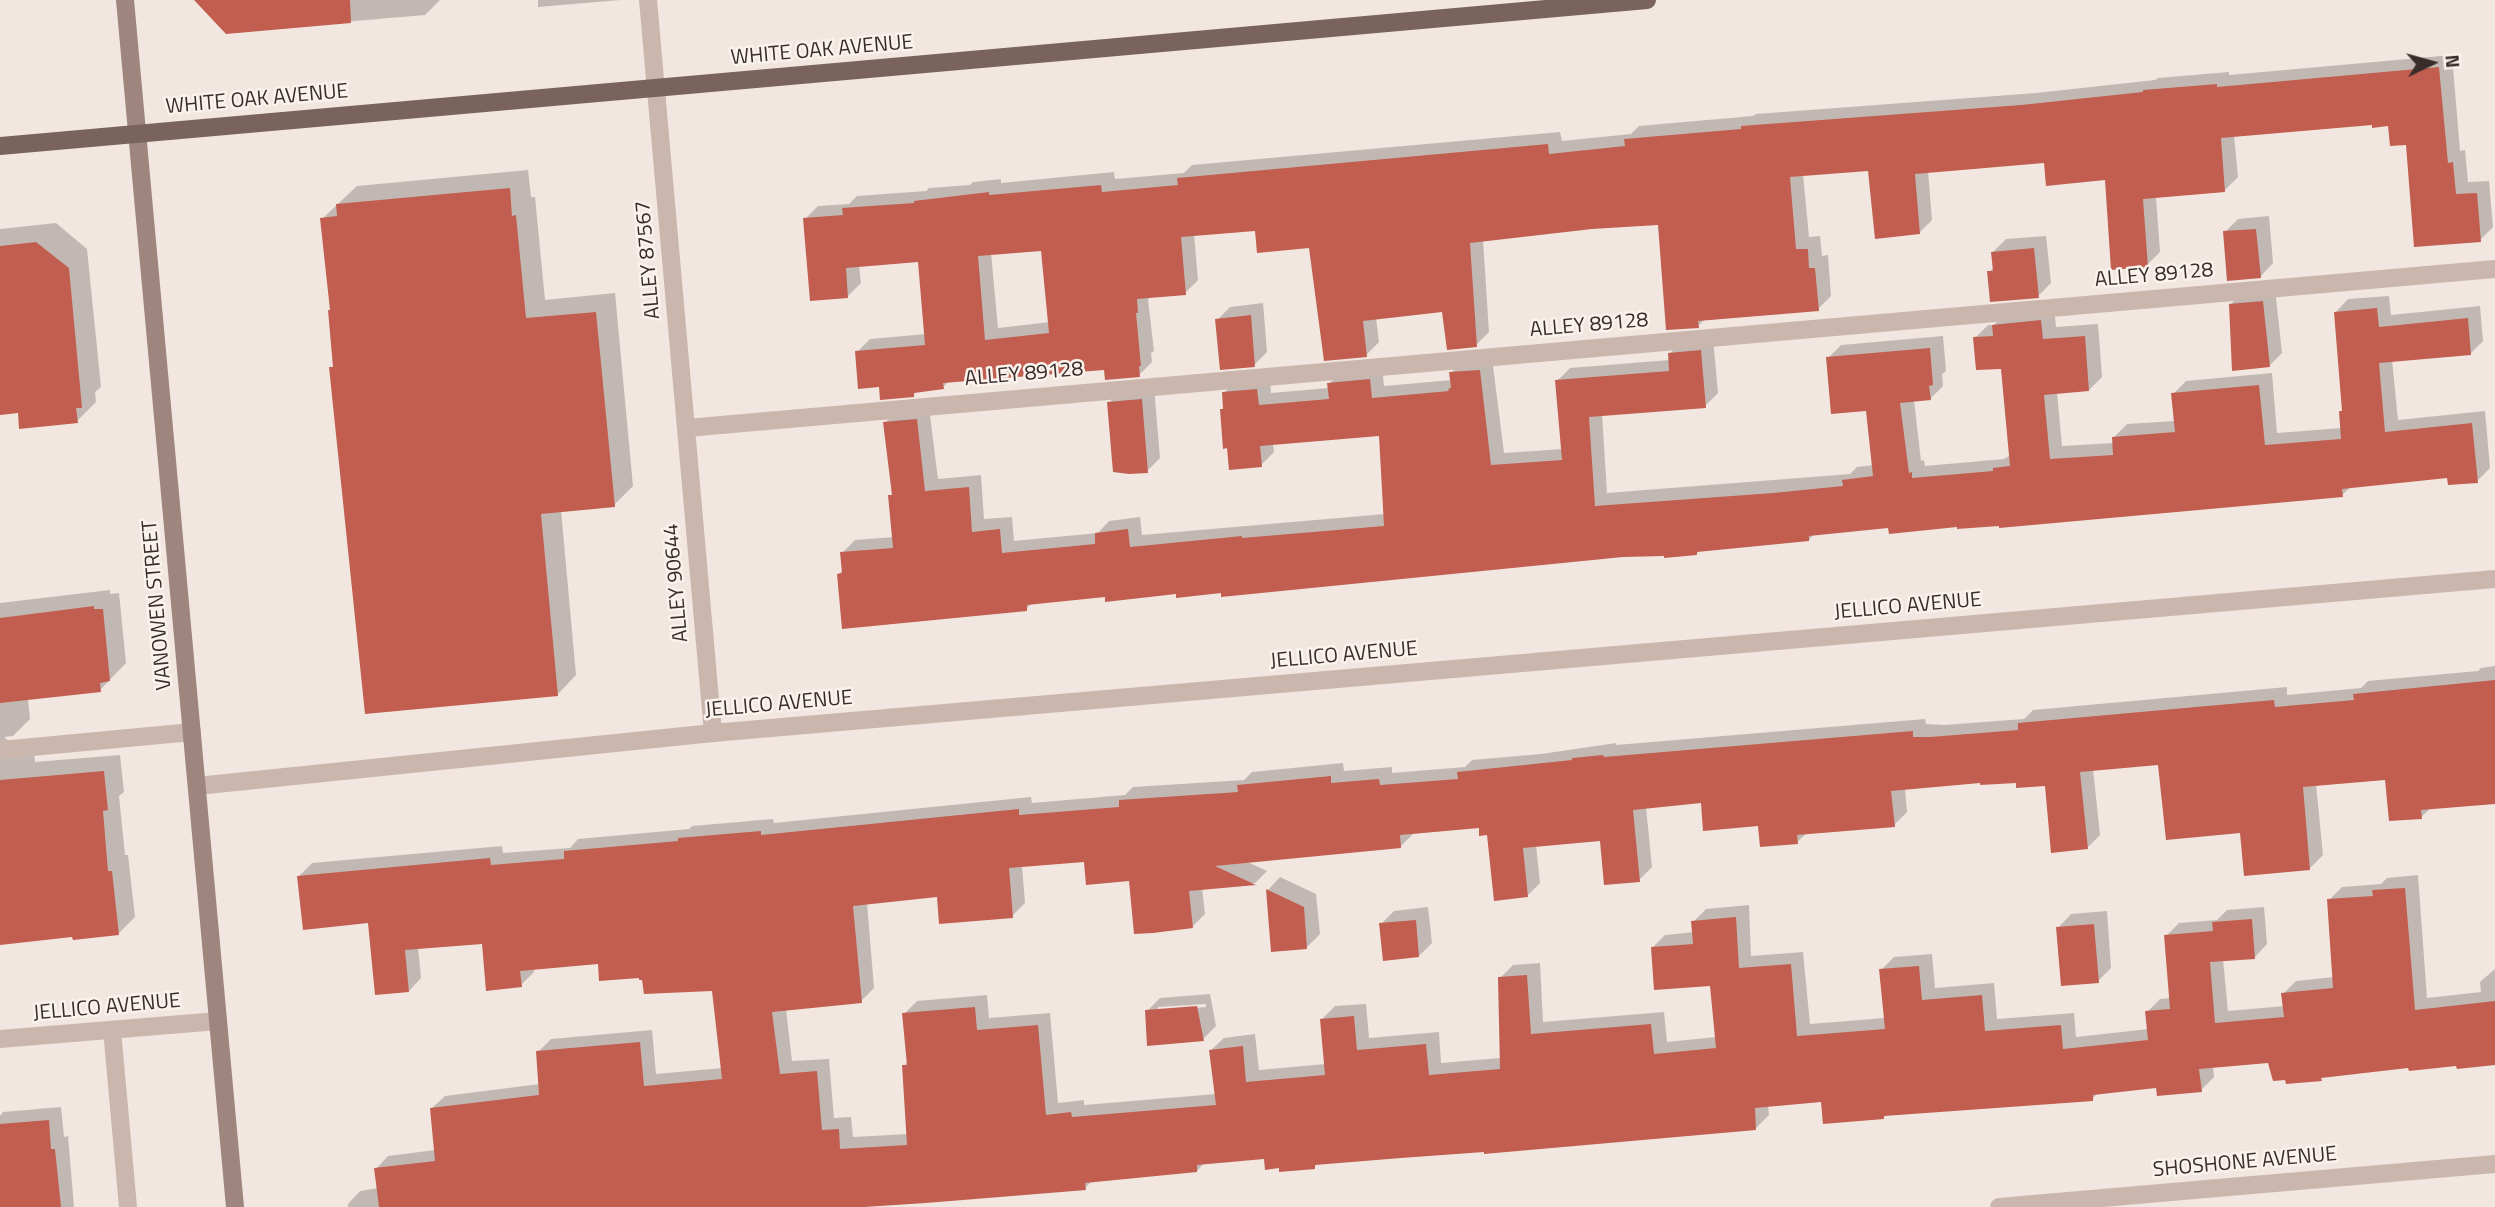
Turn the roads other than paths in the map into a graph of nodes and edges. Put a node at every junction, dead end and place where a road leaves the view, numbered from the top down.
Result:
1 (125, 0) edge
2 (649, 0) edge
3 (1647, 0) edge
4 (656, 88) junction
5 (138, 132) junction
6 (0, 146) edge
7 (2495, 269) edge
8 (687, 428) junction
9 (2495, 579) edge
10 (192, 732) junction
11 (713, 733) junction
12 (0, 750) edge
13 (197, 786) junction
14 (218, 1021) junction
15 (112, 1030) junction
16 (0, 1040) edge
17 (2495, 1164) edge
18 (128, 1207) edge
19 (235, 1207) edge
20 (1999, 1207) edge

1 - 5 main road, VANOWEN STREET
2 - 4 street, ALLEY 87567
3 - 4 main road, WHITE OAK AVENUE
4 - 5 main road, WHITE OAK AVENUE
4 - 8 street, ALLEY 87567
5 - 6 main road, WHITE OAK AVENUE
5 - 10 main road, VANOWEN STREET
7 - 8 street, ALLEY 89128
8 - 11 street, ALLEY 90644
9 - 11 street, JELLICO AVENUE
10 - 12 street
10 - 13 main road, VANOWEN STREET
11 - 13 street, JELLICO AVENUE
13 - 14 main road, VANOWEN STREET
14 - 15 street, JELLICO AVENUE
14 - 19 main road, VANOWEN STREET
15 - 16 street, JELLICO AVENUE
15 - 18 street
17 - 20 street, SHOSHONE AVENUE

